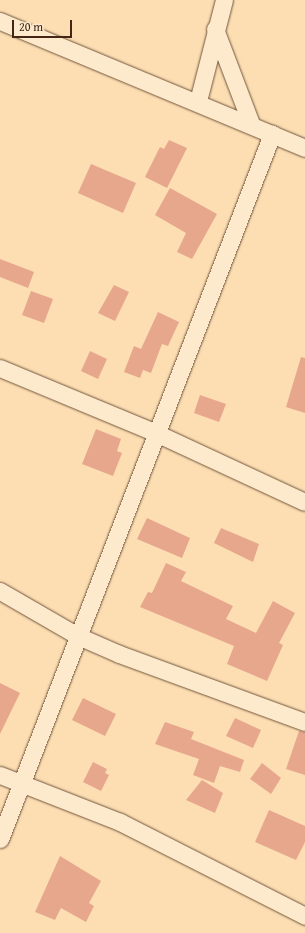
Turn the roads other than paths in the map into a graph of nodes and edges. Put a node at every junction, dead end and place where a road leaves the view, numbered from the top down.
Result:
1 (224, 0) edge
2 (0, 21) edge
3 (215, 29) junction
4 (198, 101) junction
5 (251, 124) junction
6 (272, 134) junction
7 (305, 148) edge
8 (0, 368) edge
9 (154, 432) junction
10 (305, 502) edge
11 (0, 591) edge
12 (78, 636) junction
13 (305, 722) edge
14 (0, 774) edge
15 (21, 785) junction
16 (0, 839) edge
17 (305, 916) edge

1 - 3 street
2 - 4 street
3 - 4 street
3 - 5 street
4 - 5 street
5 - 6 street
6 - 7 street
6 - 9 street
8 - 9 street
9 - 10 street
9 - 12 street
11 - 12 street
12 - 13 street
12 - 15 street
14 - 15 street
15 - 16 street
15 - 17 street

